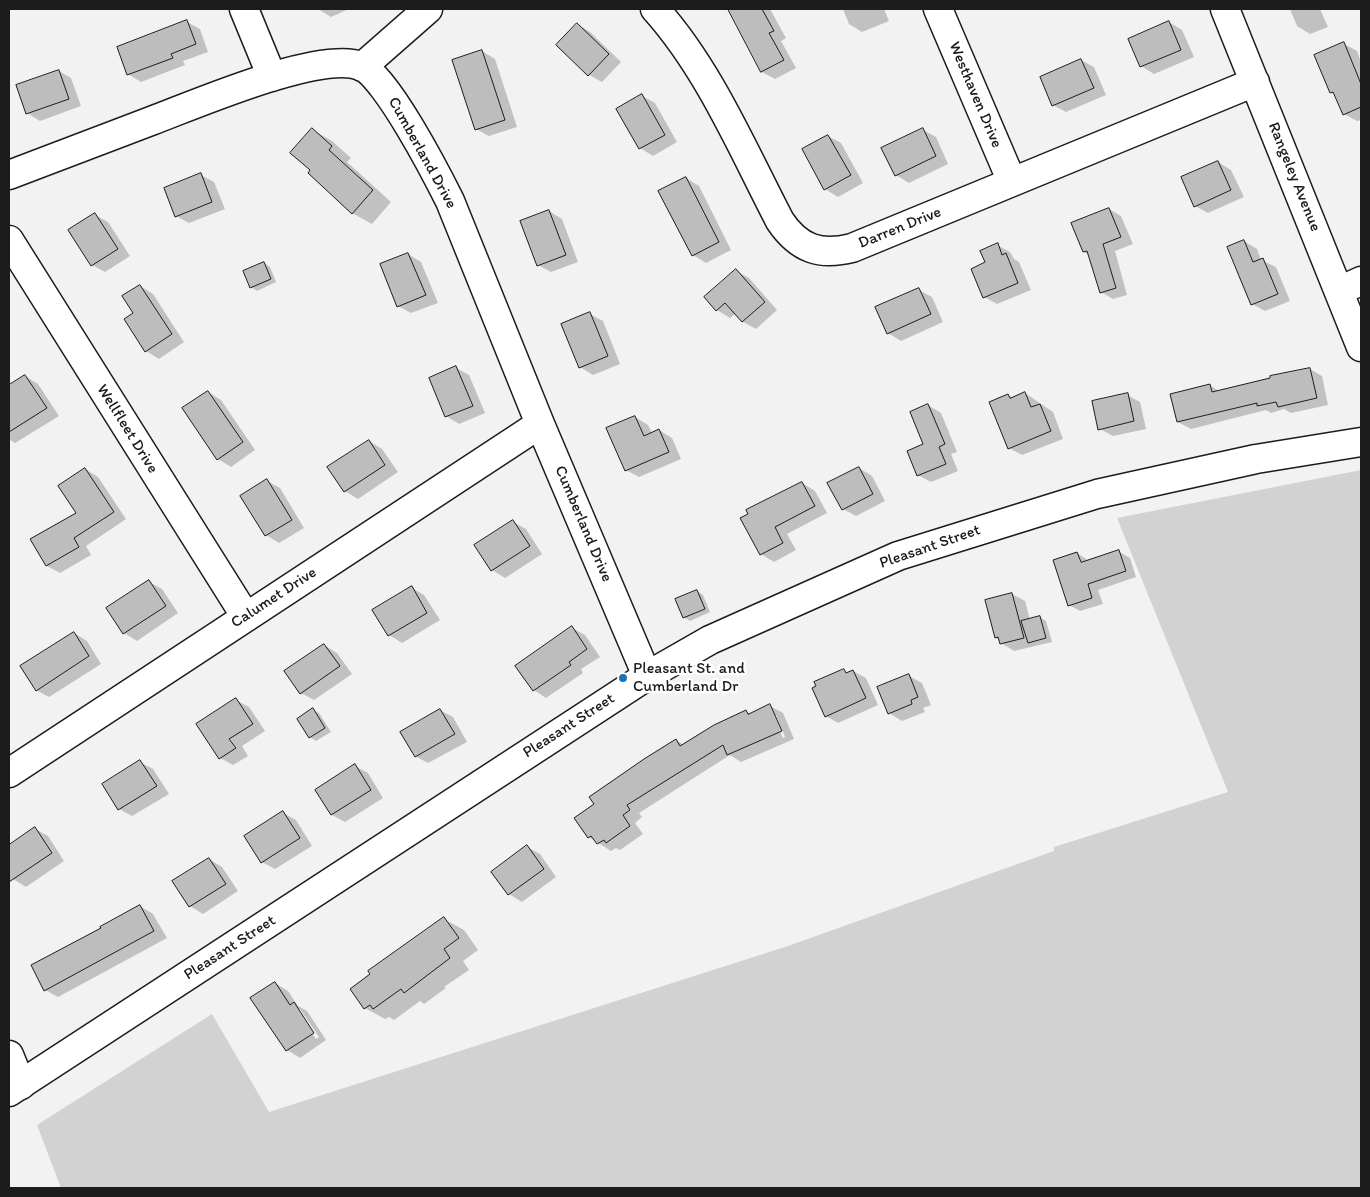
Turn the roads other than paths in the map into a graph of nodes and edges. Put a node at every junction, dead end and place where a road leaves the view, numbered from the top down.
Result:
1 (244, 9) edge
2 (428, 9) edge
3 (655, 9) edge
4 (938, 9) edge
5 (1225, 9) edge
6 (362, 67) junction
7 (272, 77) junction
8 (1255, 82) junction
9 (9, 175) edge
10 (1012, 182) junction
11 (9, 240) edge
12 (1350, 286) edge
13 (1361, 346) edge
14 (540, 424) junction
15 (1361, 442) edge
16 (246, 617) junction
17 (647, 676) junction
18 (9, 773) edge
19 (9, 1055) edge
20 (15, 1088) edge

1 - 7 street
2 - 6 street
3 - 10 street, Darren Drive
4 - 10 street, Westhaven Drive
5 - 8 street, Rangeley Avenue
6 - 7 street
6 - 14 street, Cumberland Drive
7 - 9 street
8 - 10 street, Darren Drive
8 - 12 street, Rangeley Avenue
11 - 16 street, Wellfleet Drive
12 - 13 street, Rangeley Avenue
14 - 16 street, Calumet Drive
14 - 17 street, Cumberland Drive
15 - 17 street, Pleasant Street
16 - 18 street, Calumet Drive
17 - 20 street, Pleasant Street
19 - 20 street

